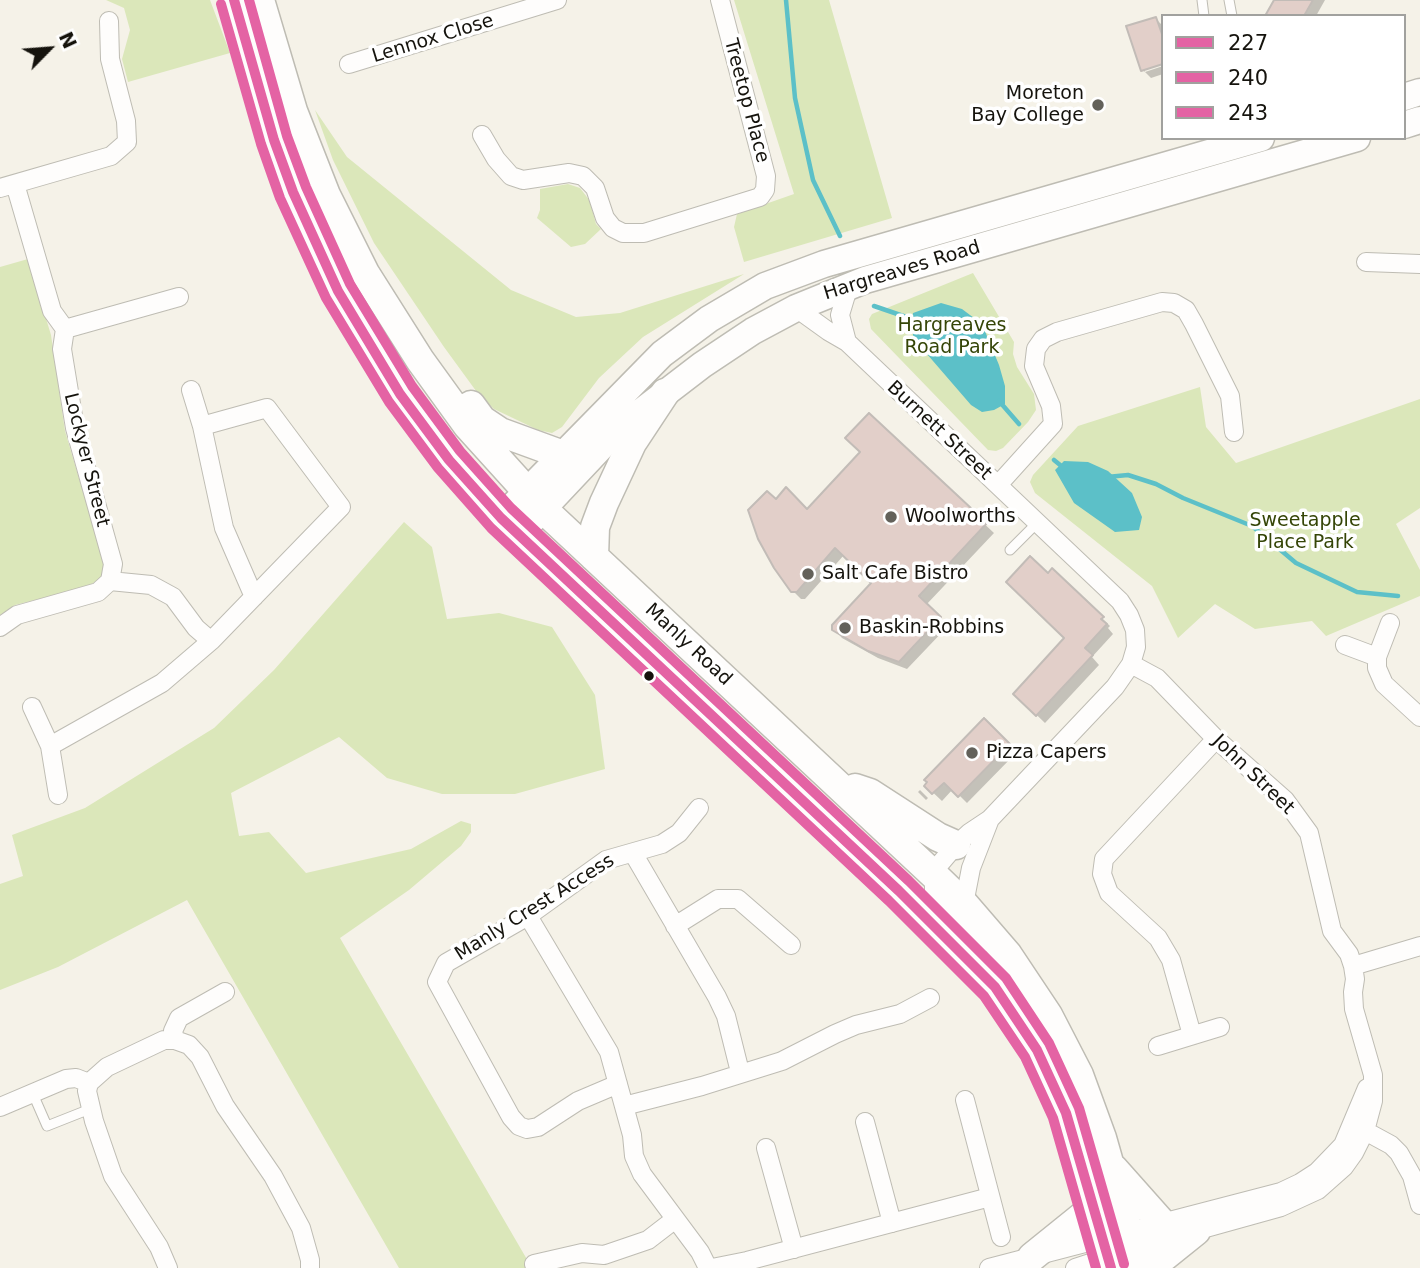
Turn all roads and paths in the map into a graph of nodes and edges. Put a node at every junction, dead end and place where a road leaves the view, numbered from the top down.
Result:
1 (234, 0) edge
2 (260, 0) edge
3 (557, 0) edge
4 (720, 0) edge
5 (109, 22) dead end
6 (349, 64) dead end
7 (482, 135) dead end
8 (1248, 140) edge
9 (1350, 140) edge
10 (1253, 169) junction
11 (8, 186) edge
12 (1366, 262) dead end
13 (1420, 264) edge
14 (849, 285) junction
15 (178, 297) dead end
16 (384, 304) junction
17 (796, 307) junction
18 (65, 329) junction
19 (847, 342) junction
20 (191, 390) dead end
21 (665, 393) junction
22 (201, 426) junction
23 (1234, 432) dead end
24 (563, 455) junction
25 (998, 485) junction
26 (535, 501) junction
27 (1037, 523) junction
28 (509, 526) junction
29 (1010, 550) dead end
30 (594, 557) junction
31 (110, 581) junction
32 (254, 597) junction
33 (1390, 623) dead end
34 (0, 627) edge
35 (211, 641) junction
36 (1345, 645) dead end
37 (1377, 657) junction
38 (1130, 664) junction
39 (32, 707) dead end
40 (1420, 718) edge
41 (1216, 739) junction
42 (50, 746) junction
43 (835, 782) junction
44 (58, 795) dead end
45 (699, 808) dead end
46 (990, 819) junction
47 (956, 845) junction
48 (633, 853) junction
49 (934, 875) junction
50 (964, 904) junction
51 (528, 916) junction
52 (675, 926) junction
53 (791, 945) dead end
54 (1420, 946) edge
55 (1353, 966) junction
56 (979, 968) junction
57 (225, 992) dead end
58 (930, 998) dead end
59 (1220, 1027) dead end
60 (1192, 1035) junction
61 (175, 1040) junction
62 (1158, 1045) dead end
63 (740, 1072) junction
64 (89, 1083) junction
65 (618, 1084) junction
66 (33, 1094) junction
67 (965, 1100) dead end
68 (624, 1106) junction
69 (0, 1107) edge
70 (90, 1109) junction
71 (865, 1122) dead end
72 (1359, 1128) junction
73 (766, 1148) dead end
74 (1108, 1162) junction
75 (990, 1197) junction
76 (1420, 1205) edge
77 (1094, 1207) junction
78 (674, 1220) junction
79 (892, 1223) junction
80 (1162, 1223) junction
81 (1196, 1231) joint
82 (1001, 1237) dead end
83 (794, 1249) junction
84 (1125, 1254) edge
85 (1032, 1256) junction
86 (607, 1262) edge
87 (534, 1264) dead end
88 (315, 1265) edge
89 (168, 1268) edge
90 (710, 1268) edge
91 (989, 1268) edge
92 (1075, 1268) edge

1 - 28 main road, Manly Road
2 - 16 main road, Manly Road
3 - 6 street, Lennox Close
4 - 7 street, Treetop Place
5 - 11 street
8 - 10 lane
8 - 10 lane
8 - 24 main road, Hargreaves Road
9 - 10 main road, Hargreaves Road
10 - 14 main road, Hargreaves Road
11 - 18 street, Lockyer Street
12 - 13 street
14 - 17 main road, Hargreaves Road
14 - 19 street
15 - 18 street
16 - 24 main road
16 - 26 main road, Manly Road
17 - 19 street, Burnett Street
17 - 21 main road, Hargreaves Road
18 - 31 street, Lockyer Street
19 - 25 street, Burnett Street
20 - 22 street
21 - 26 main road, Hargreaves Road
21 - 30 main road
22 - 32 street
22 - 32 street
23 - 25 street
24 - 26 main road, Hargreaves Road
25 - 27 street, Burnett Street
26 - 28 main road, Hargreaves Road
26 - 30 main road, Manly Road
27 - 29 lane
27 - 38 street, Burnett Street
28 - 56 main road, Manly Road
30 - 43 main road, Manly Road
31 - 34 street
31 - 35 street
32 - 35 street
33 - 37 street
35 - 42 street
36 - 37 street
37 - 40 street
38 - 41 street, John Street
38 - 46 street, Burnett Street
39 - 42 street
41 - 55 street, John Street
41 - 60 street
42 - 44 street
43 - 47 main road
43 - 49 main road, Manly Road
45 - 48 street, Manly Crest Access
46 - 47 street, Burnett Street
46 - 50 street, Burnett Street
47 - 49 street, Burnett Street
48 - 51 street, Manly Crest Access
48 - 52 street, Manly Crest Access
49 - 50 main road, Manly Road
49 - 56 street
50 - 74 main road, Manly Road
51 - 65 street
51 - 65 street, Manly Crest Access
52 - 53 street
52 - 63 street, Manly Crest Access
54 - 55 street
55 - 72 street, John Street
56 - 77 main road, Manly Road
57 - 61 street
58 - 63 street
59 - 60 street
60 - 62 street
61 - 64 street
61 - 88 street
63 - 68 street
64 - 66 street
64 - 70 street
65 - 68 street
66 - 69 street
66 - 70 lane
67 - 75 street
68 - 78 street
70 - 89 street
71 - 79 street
72 - 76 street
72 - 80 street, John Street
72 - 81 street, John Street
73 - 83 street
74 - 80 main road
74 - 84 main road, Manly Road
75 - 79 street
75 - 82 street
77 - 84 main road, Manly Road
77 - 85 main road
78 - 86 street
78 - 90 street
79 - 83 street
80 - 84 street, John Street
81 - 84 main road
83 - 90 street
84 - 85 street
84 - 92 street
85 - 91 street
86 - 87 street

